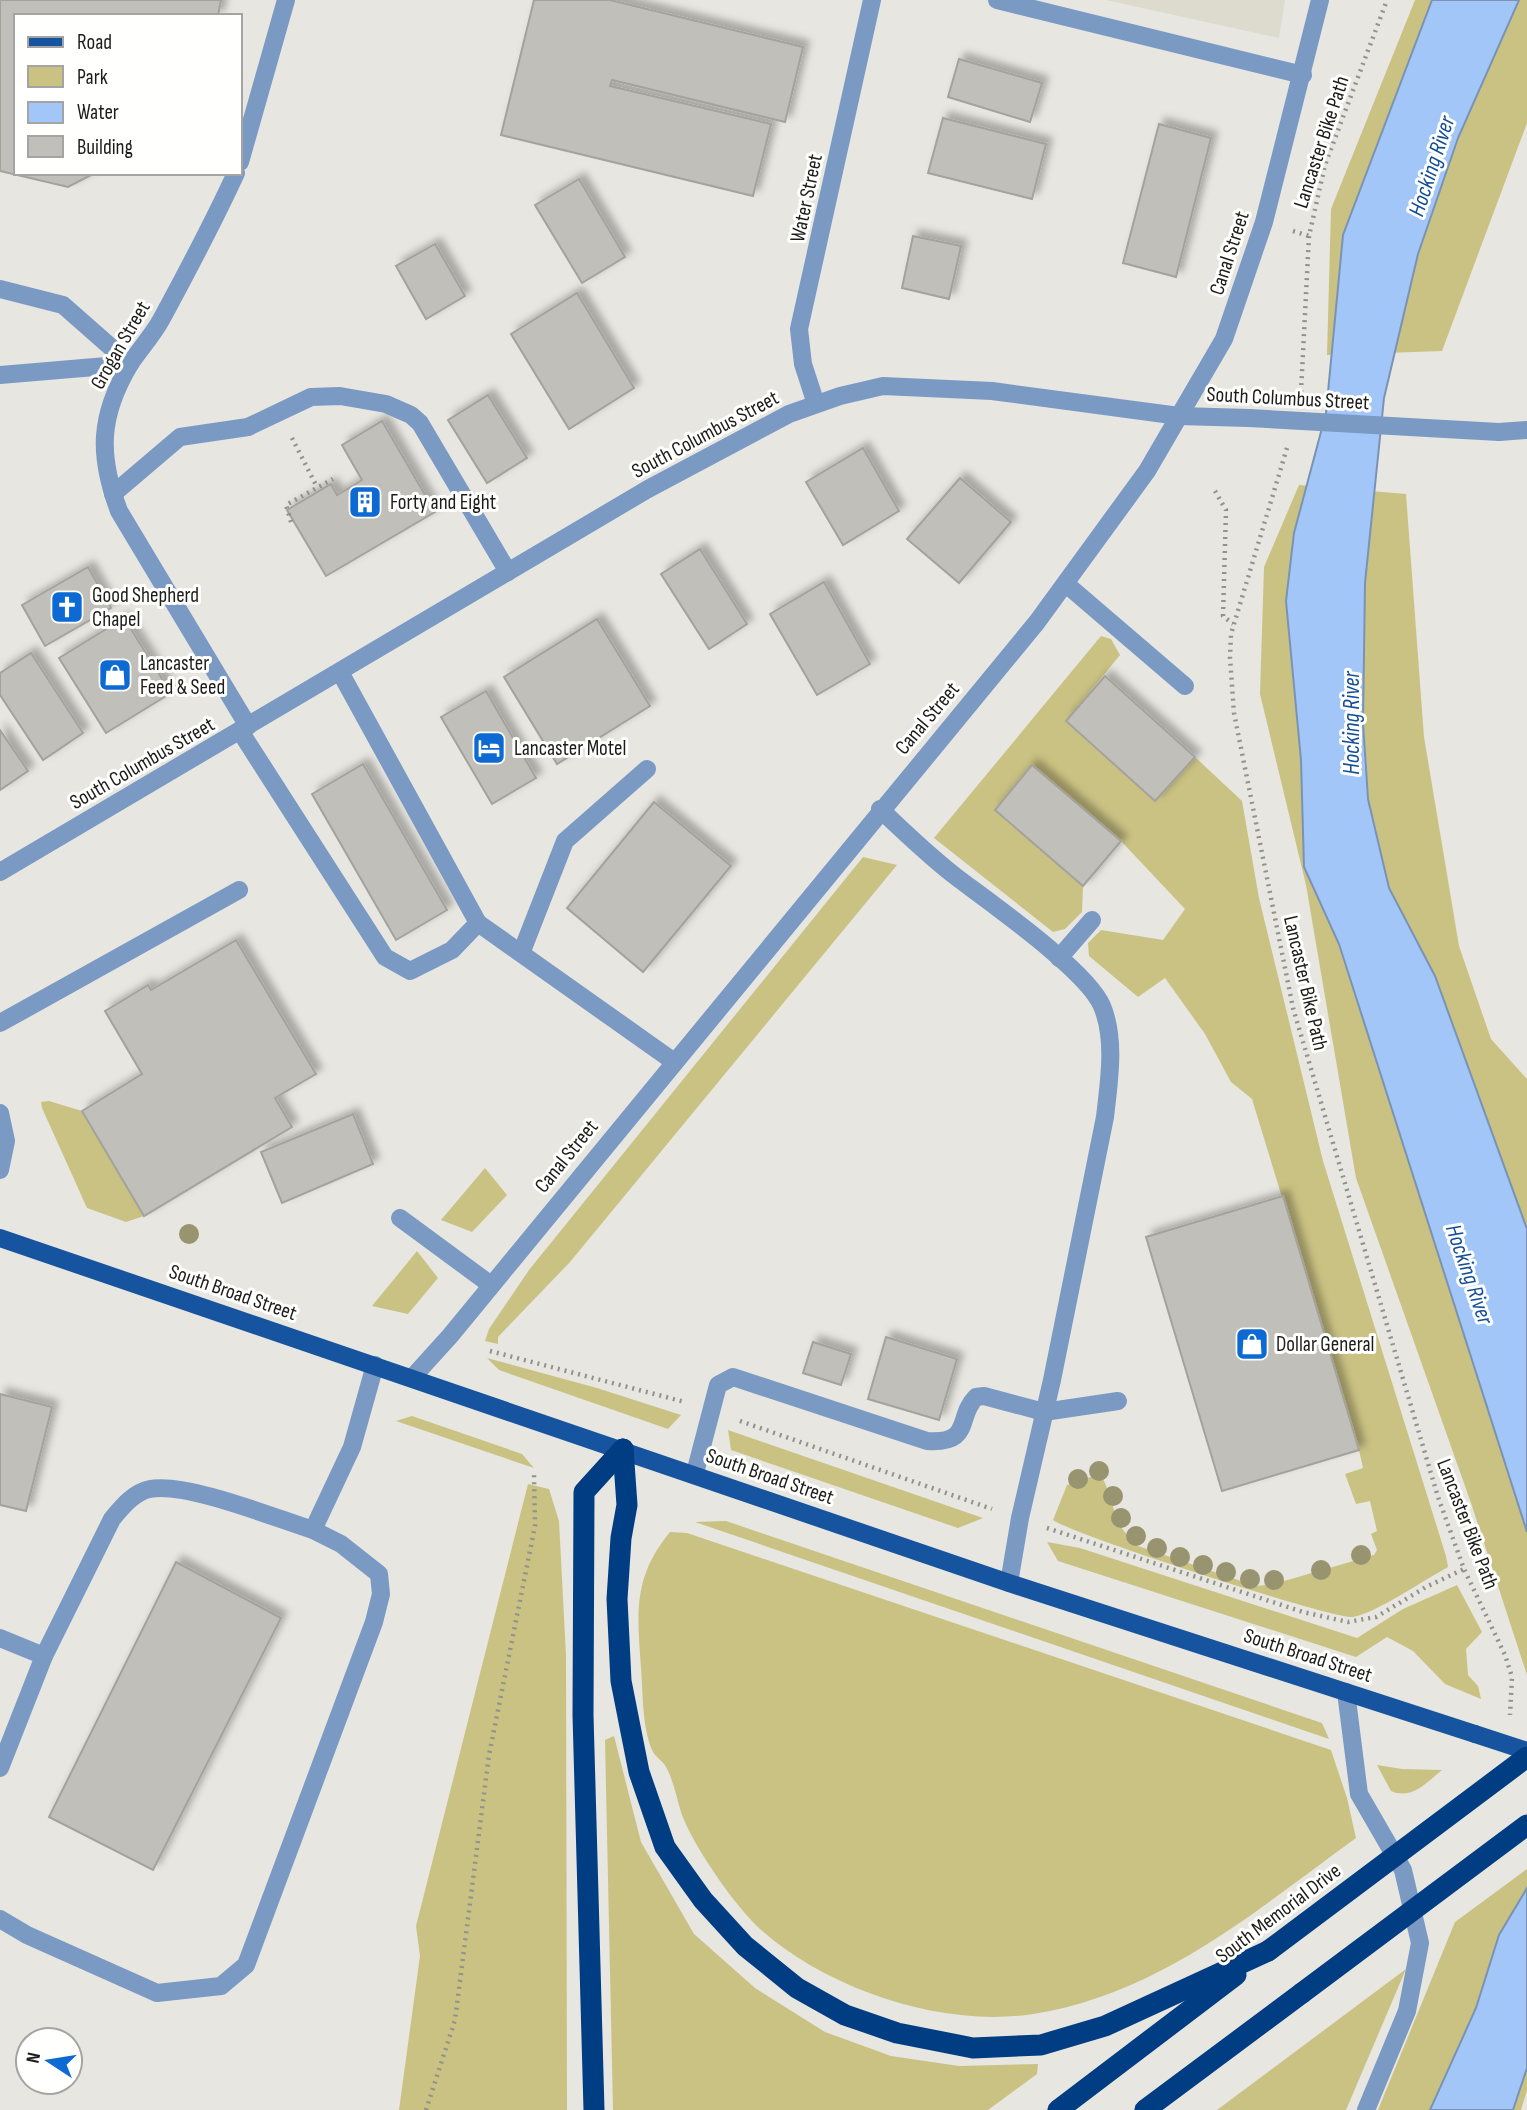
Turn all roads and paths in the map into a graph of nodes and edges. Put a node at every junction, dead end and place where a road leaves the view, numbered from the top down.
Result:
1 (286, 0) edge
2 (872, 0) edge
3 (997, 0) edge
4 (1320, 0) edge
5 (1387, 0) edge
6 (1303, 75) junction
7 (242, 155) edge
8 (235, 175) edge
9 (0, 289) edge
10 (130, 364) junction
11 (0, 375) edge
12 (1300, 397) dead end
13 (816, 404) junction
14 (280, 413) junction
15 (1179, 416) junction
16 (1527, 430) edge
17 (1290, 437) dead end
18 (333, 479) dead end
19 (317, 487) junction
20 (1215, 491) dead end
21 (113, 494) junction
22 (291, 523) dead end
23 (508, 572) junction
24 (1066, 584) junction
25 (1233, 624) junction
26 (340, 672) junction
27 (1185, 686) dead end
28 (244, 729) junction
29 (647, 769) dead end
30 (880, 808) junction
31 (0, 872) edge
32 (239, 890) dead end
33 (1093, 920) dead end
34 (478, 923) junction
35 (522, 951) junction
36 (1059, 958) junction
37 (0, 1023) edge
38 (673, 1061) junction
39 (0, 1113) edge
40 (0, 1170) edge
41 (400, 1218) dead end
42 (0, 1238) edge
43 (491, 1285) junction
44 (375, 1365) junction
45 (412, 1378) junction
46 (1118, 1401) dead end
47 (1044, 1412) junction
48 (623, 1449) junction
49 (695, 1473) junction
50 (534, 1475) dead end
51 (313, 1530) junction
52 (1053, 1530) dead end
53 (1464, 1569) junction
54 (1009, 1583) junction
55 (0, 1638) edge
56 (44, 1656) junction
57 (1346, 1692) junction
58 (1510, 1719) dead end
59 (1527, 1751) edge
60 (1527, 1757) edge
61 (0, 1768) edge
62 (1527, 1825) edge
63 (0, 1919) edge
64 (1268, 1951) junction
65 (426, 2110) edge
66 (594, 2110) edge
67 (1058, 2110) edge
68 (1145, 2110) edge
69 (1366, 2110) edge

1 - 7 street
2 - 13 street, Water Street
3 - 6 street
4 - 6 street, Canal Street
5 - 12 path, Lancaster Bike Path
6 - 15 street, Canal Street
8 - 10 street, Grogan Street
9 - 10 street
10 - 11 street
10 - 21 street, Grogan Street
13 - 15 street, South Columbus Street
13 - 23 street, South Columbus Street
14 - 19 path
14 - 21 street
14 - 23 street
15 - 16 street, South Columbus Street, bridge
15 - 24 street, Canal Street
17 - 25 path, Lancaster Bike Path
18 - 19 path
19 - 22 path
20 - 25 path
21 - 28 street, Grogan Street
23 - 26 street, South Columbus Street
24 - 27 street
24 - 30 street, Canal Street
25 - 53 path, Lancaster Bike Path
26 - 28 street, South Columbus Street
26 - 34 street
28 - 31 street, South Columbus Street
28 - 34 street, Grogan Street
29 - 35 street
30 - 36 street
30 - 38 street, Canal Street
32 - 37 street
33 - 36 street
34 - 35 street
35 - 38 street
36 - 47 street
38 - 43 street, Canal Street
39 - 40 street
41 - 43 street
42 - 44 main road, South Broad Street
43 - 45 street, Canal Street
44 - 45 main road, South Broad Street
44 - 51 street
45 - 48 main road, South Broad Street
46 - 47 street
47 - 49 street
47 - 54 street
48 - 49 main road, South Broad Street
48 - 64 highway
48 - 66 highway
49 - 54 main road, South Broad Street
50 - 65 path
51 - 56 street
51 - 63 street
52 - 53 path
53 - 58 path, Lancaster Bike Path
54 - 57 main road, South Broad Street
55 - 56 street
56 - 61 street
57 - 59 main road, South Broad Street, bridge
57 - 69 street
60 - 64 highway, South Memorial Drive, bridge
62 - 68 highway, bridge
64 - 67 highway, South Memorial Drive

